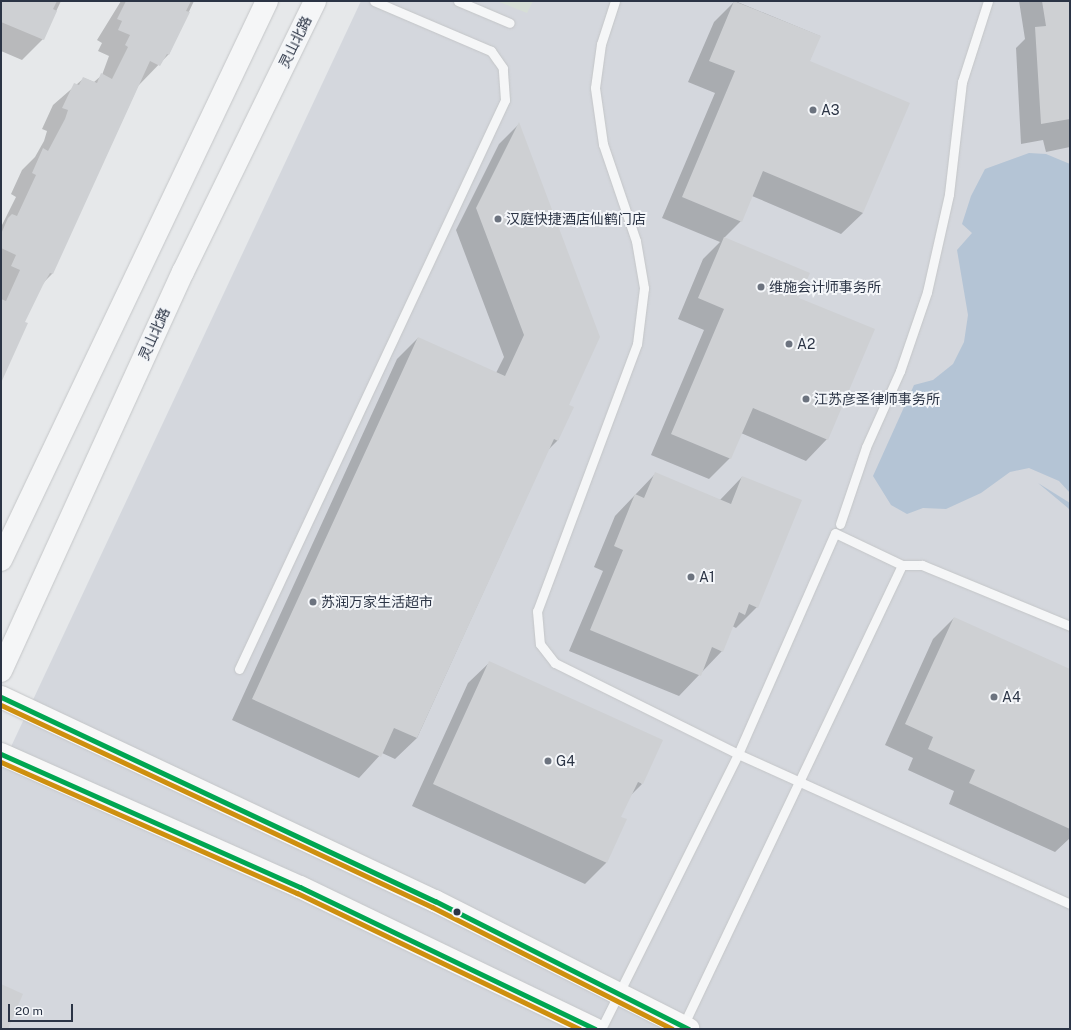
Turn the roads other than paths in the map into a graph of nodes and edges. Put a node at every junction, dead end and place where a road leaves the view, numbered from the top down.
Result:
1 (267, 1) edge
2 (315, 1) edge
3 (374, 1) edge
4 (458, 1) edge
5 (615, 1) edge
6 (988, 1) edge
7 (510, 23) dead end
8 (840, 524) dead end
9 (1, 560) edge
10 (902, 566) junction
11 (1070, 626) edge
12 (239, 669) dead end
13 (1, 671) edge
14 (1, 697) edge
15 (1, 754) edge
16 (738, 754) junction
17 (798, 783) junction
18 (1070, 904) edge
19 (618, 994) junction
20 (684, 1028) edge
21 (595, 1029) edge
22 (601, 1029) edge

1 - 9 street
2 - 13 street, 灵山北路
3 - 12 lane
4 - 7 lane
5 - 16 lane
6 - 8 lane
10 - 11 lane
10 - 16 lane
10 - 17 lane
14 - 19 main road
15 - 21 main road
16 - 17 lane
16 - 19 lane
17 - 18 lane
17 - 20 lane
19 - 20 main road
19 - 22 lane

